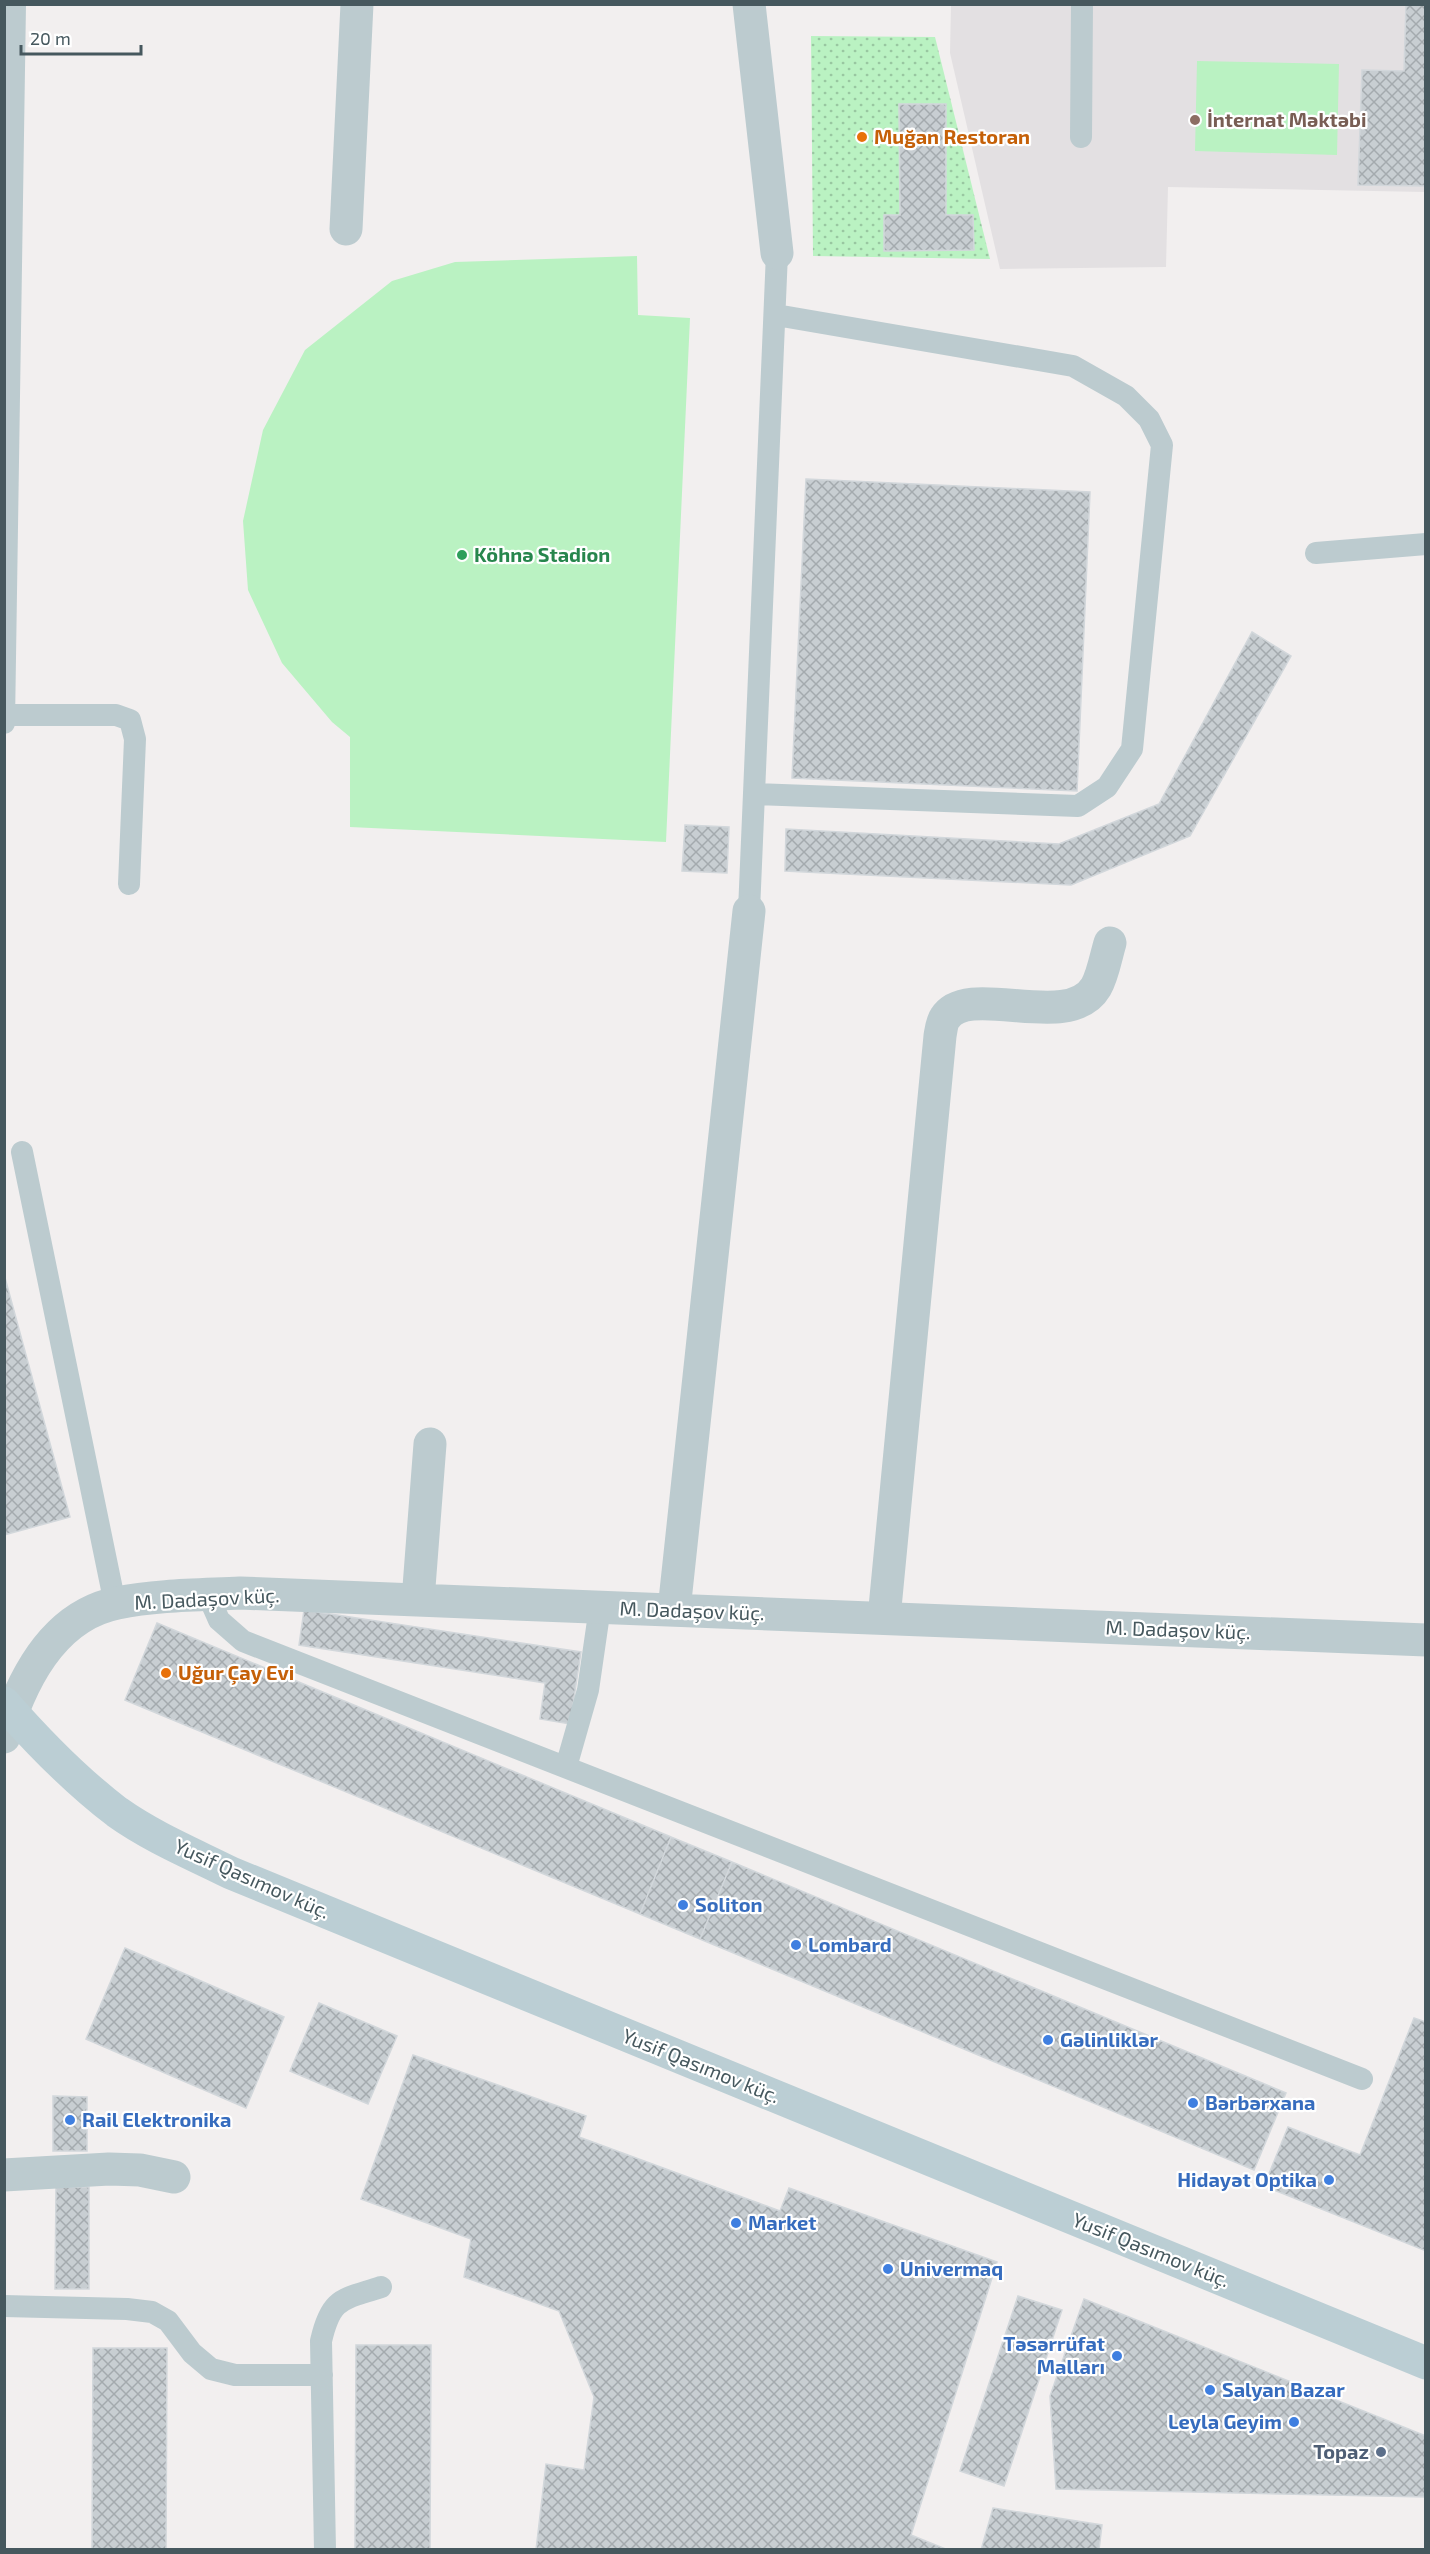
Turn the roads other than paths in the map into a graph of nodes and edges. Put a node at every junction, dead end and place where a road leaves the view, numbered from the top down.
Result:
1 (15, 4) edge
2 (357, 4) edge
3 (749, 4) edge
4 (1082, 4) edge
5 (1081, 137) dead end
6 (346, 230) dead end
7 (777, 253) joint
8 (776, 315) junction
9 (1425, 544) edge
10 (1316, 553) dead end
11 (6, 574) edge
12 (5, 716) edge
13 (4, 723) edge
14 (755, 794) junction
15 (129, 884) dead end
16 (748, 911) joint
17 (1110, 943) dead end
18 (22, 1152) dead end
19 (430, 1444) dead end
20 (208, 1595) junction
21 (418, 1600) junction
22 (115, 1604) junction
23 (600, 1607) junction
24 (674, 1610) junction
25 (884, 1618) junction
26 (1425, 1640) edge
27 (7, 1717) edge
28 (566, 1767) junction
29 (1362, 2079) dead end
30 (4, 2175) edge
31 (174, 2177) dead end
32 (381, 2287) dead end
33 (4, 2306) edge
34 (1425, 2363) edge
35 (322, 2375) junction
36 (325, 2550) edge

1 - 11 lane
2 - 6 street
3 - 7 street
4 - 5 lane
7 - 8 lane
8 - 14 lane
8 - 14 lane
9 - 10 lane
11 - 12 lane
12 - 13 lane
12 - 15 lane
14 - 16 lane
16 - 24 street
17 - 25 street
18 - 22 lane
19 - 21 street
20 - 21 street, M. Dadaşov küç.
20 - 22 street, M. Dadaşov küç.
20 - 28 lane
21 - 23 street, M. Dadaşov küç.
22 - 27 street, M. Dadaşov küç.
23 - 24 street, M. Dadaşov küç.
23 - 28 lane
24 - 25 street, M. Dadaşov küç.
25 - 26 street, M. Dadaşov küç.
27 - 34 street, Yusif Qasımov küç.
28 - 29 lane
30 - 31 street
32 - 35 lane
33 - 35 lane
35 - 36 lane

